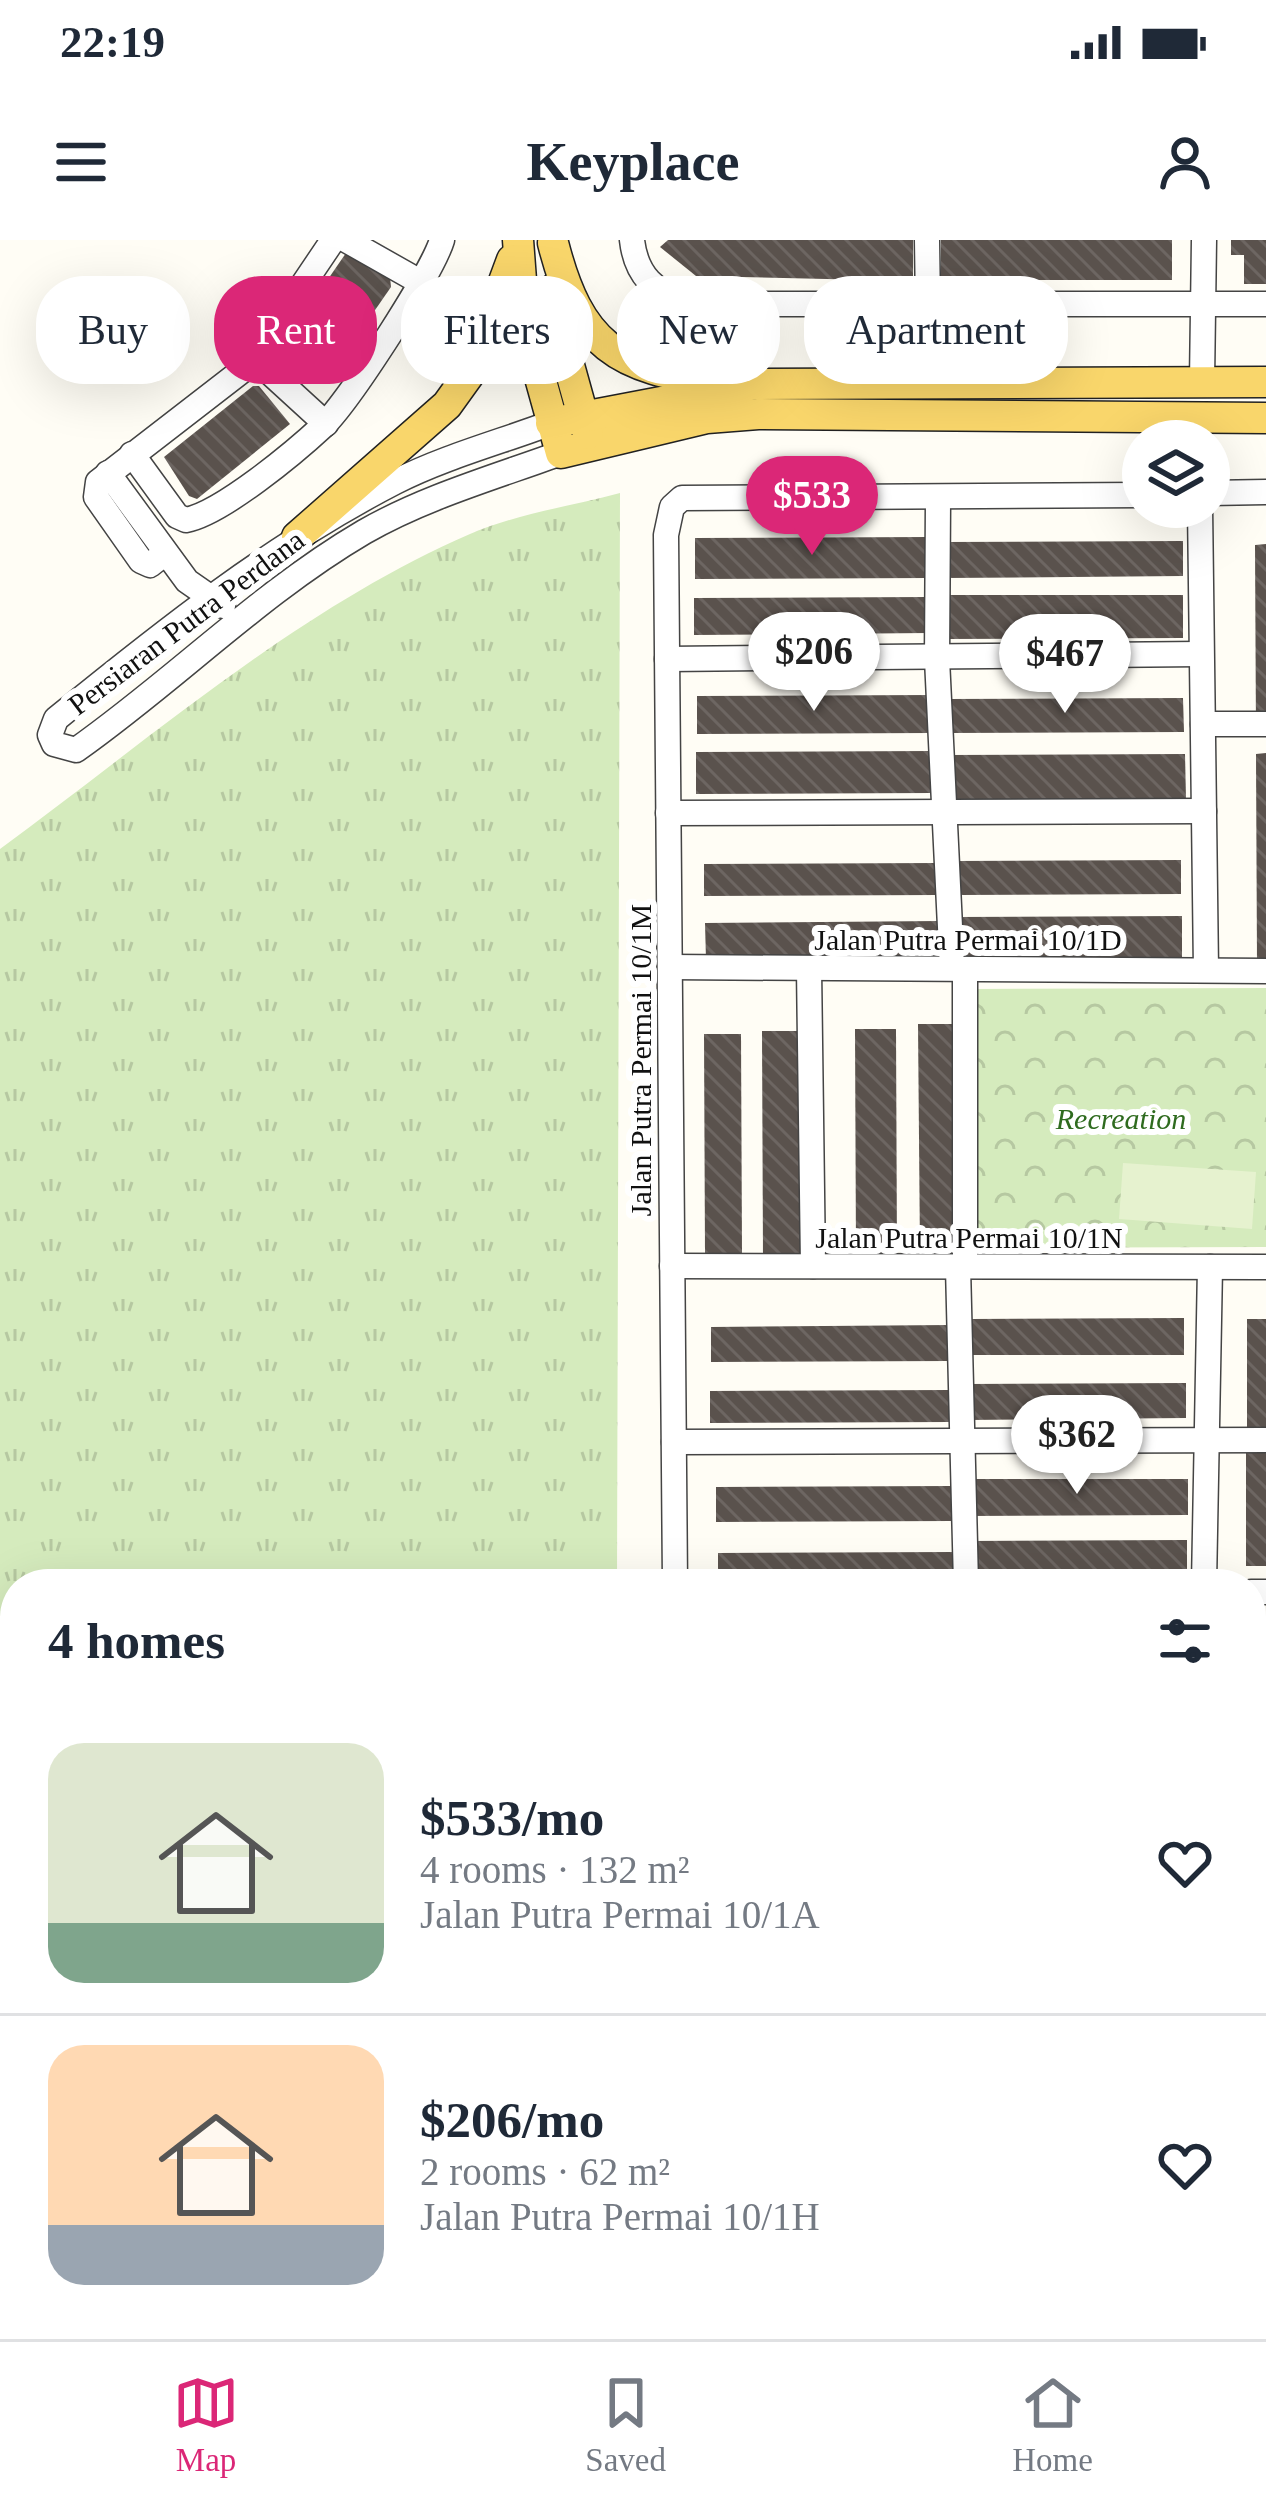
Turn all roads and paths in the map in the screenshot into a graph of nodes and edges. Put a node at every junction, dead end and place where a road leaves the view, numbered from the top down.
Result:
1 (332, 240) edge
2 (346, 240) edge
3 (442, 240) edge
4 (632, 240) edge
5 (927, 240) edge
6 (1204, 240) edge
7 (518, 241) edge
8 (553, 241) edge
9 (309, 276) edge
10 (410, 276) edge
11 (425, 276) edge
12 (928, 276) edge
13 (1203, 304) junction
14 (1266, 304) edge
15 (804, 305) edge
16 (1068, 305) edge
17 (401, 314) edge
18 (1202, 381) junction
19 (1266, 382) edge
20 (223, 384) edge
21 (282, 384) edge
22 (756, 385) junction
23 (1266, 418) edge
24 (326, 424) junction
25 (587, 430) junction
26 (556, 438) junction
27 (132, 454) junction
28 (1266, 492) edge
29 (1230, 493) edge
30 (1122, 496) edge
31 (938, 500) junction
32 (1200, 528) edge
33 (297, 537) junction
34 (212, 597) junction
35 (243, 620) junction
36 (1202, 654) junction
37 (667, 659) junction
38 (937, 659) junction
39 (1203, 724) junction
40 (1266, 724) edge
41 (1204, 811) junction
42 (668, 813) junction
43 (945, 815) junction
44 (670, 967) junction
45 (809, 968) junction
46 (959, 968) junction
47 (1206, 970) junction
48 (1266, 971) edge
49 (672, 1266) junction
50 (813, 1266) junction
51 (961, 1267) junction
52 (1210, 1267) junction
53 (1266, 1268) edge
54 (1266, 1440) edge
55 (960, 1441) junction
56 (1207, 1441) junction
57 (674, 1442) junction
58 (675, 1569) edge
59 (965, 1569) edge
60 (1204, 1569) edge

1 - 9 street
2 - 10 street
3 - 11 street
4 - 15 street
5 - 12 street
6 - 13 street
7 - 26 main road
7 - 33 main road
8 - 22 main road
8 - 25 main road
13 - 14 street
13 - 16 street
13 - 18 street
17 - 24 street
18 - 19 main road, Persiaran Putra Perdana
18 - 22 main road, Persiaran Putra Perdana
20 - 27 street
21 - 24 street
22 - 25 main road, Persiaran Putra Perdana
23 - 25 main road, Persiaran Putra Perdana
24 - 27 street
25 - 26 main road, Persiaran Putra Perdana
26 - 33 street, Persiaran Putra Perdana
26 - 35 street, Persiaran Putra Perdana
27 - 34 street
28 - 29 street
30 - 31 street
31 - 37 street, Jalan Putra Permai 10/1M
31 - 38 street
32 - 36 street
33 - 34 street, Persiaran Putra Perdana
34 - 35 street
34 - 35 street, Persiaran Putra Perdana
36 - 38 street
36 - 39 street
37 - 38 street
37 - 42 street, Jalan Putra Permai 10/1M
38 - 43 street
39 - 40 street
39 - 41 street
41 - 43 street
41 - 47 street
42 - 43 street
42 - 44 street, Jalan Putra Permai 10/1M
43 - 46 street
44 - 45 street, Jalan Putra Permai 10/1D
44 - 49 street, Jalan Putra Permai 10/1M
45 - 46 street, Jalan Putra Permai 10/1D
45 - 50 street
46 - 47 street, Jalan Putra Permai 10/1D
46 - 51 street
47 - 48 street, Jalan Putra Permai 10/1D
49 - 50 street, Jalan Putra Permai 10/1N
49 - 57 street, Jalan Putra Permai 10/1M
50 - 51 street, Jalan Putra Permai 10/1N
51 - 52 street, Jalan Putra Permai 10/1N
51 - 55 street
52 - 53 street, Jalan Putra Permai 10/1N
52 - 56 street
54 - 56 street
55 - 56 street
55 - 57 street
55 - 59 street
56 - 60 street
57 - 58 street, Jalan Putra Permai 10/1M

